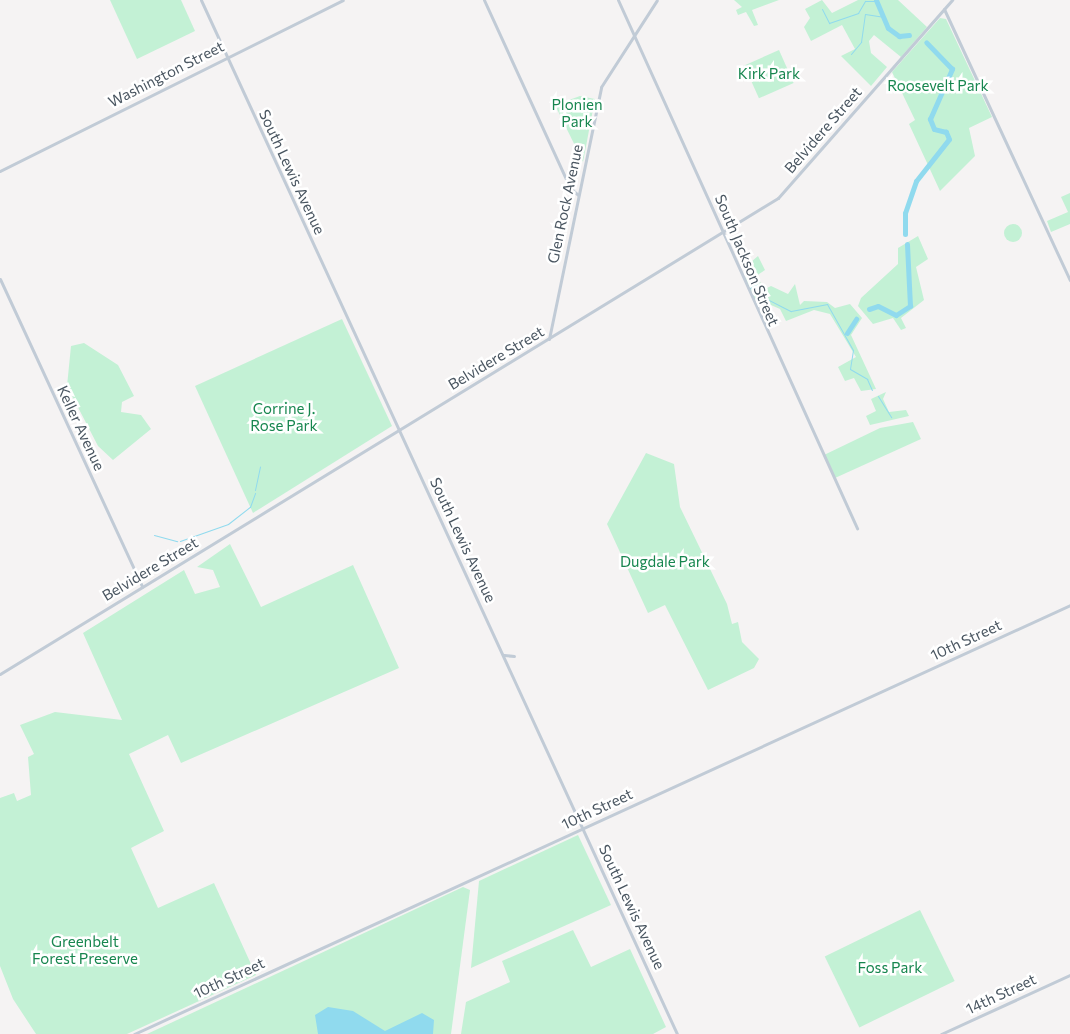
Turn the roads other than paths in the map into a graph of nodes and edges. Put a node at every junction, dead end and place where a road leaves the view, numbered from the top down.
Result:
1 (201, 0) edge
2 (344, 0) edge
3 (484, 0) edge
4 (618, 0) edge
5 (657, 0) edge
6 (952, 0) edge
7 (944, 8) junction
8 (634, 36) junction
9 (226, 55) junction
10 (0, 171) edge
11 (578, 195) junction
12 (724, 232) junction
13 (0, 279) edge
14 (1070, 280) edge
15 (548, 339) junction
16 (400, 430) junction
17 (857, 528) dead end
18 (142, 587) junction
19 (1070, 605) edge
20 (504, 655) junction
21 (514, 656) dead end
22 (0, 674) edge
23 (583, 828) junction
24 (1070, 975) edge
25 (134, 1034) edge
26 (678, 1034) edge
27 (941, 1034) edge

1 - 9 street, South Lewis Avenue
2 - 9 street, Washington Street
3 - 11 street
4 - 8 street, South Jackson Street
5 - 8 street, Glen Rock Avenue
6 - 7 street, Belvidere Street
7 - 12 street, Belvidere Street
7 - 14 street
8 - 11 street, Glen Rock Avenue
8 - 12 street, South Jackson Street
9 - 10 street, Washington Street
9 - 16 street, South Lewis Avenue
11 - 15 street, Glen Rock Avenue
12 - 15 street, Belvidere Street
12 - 17 street, South Jackson Street
13 - 18 street, Keller Avenue
15 - 16 street, Belvidere Street
16 - 18 street, Belvidere Street
16 - 20 street, South Lewis Avenue
18 - 22 street, Belvidere Street
19 - 23 street, 10th Street
20 - 21 street
20 - 23 street, South Lewis Avenue
23 - 25 street, 10th Street
23 - 26 street, South Lewis Avenue
24 - 27 street, 14th Street

